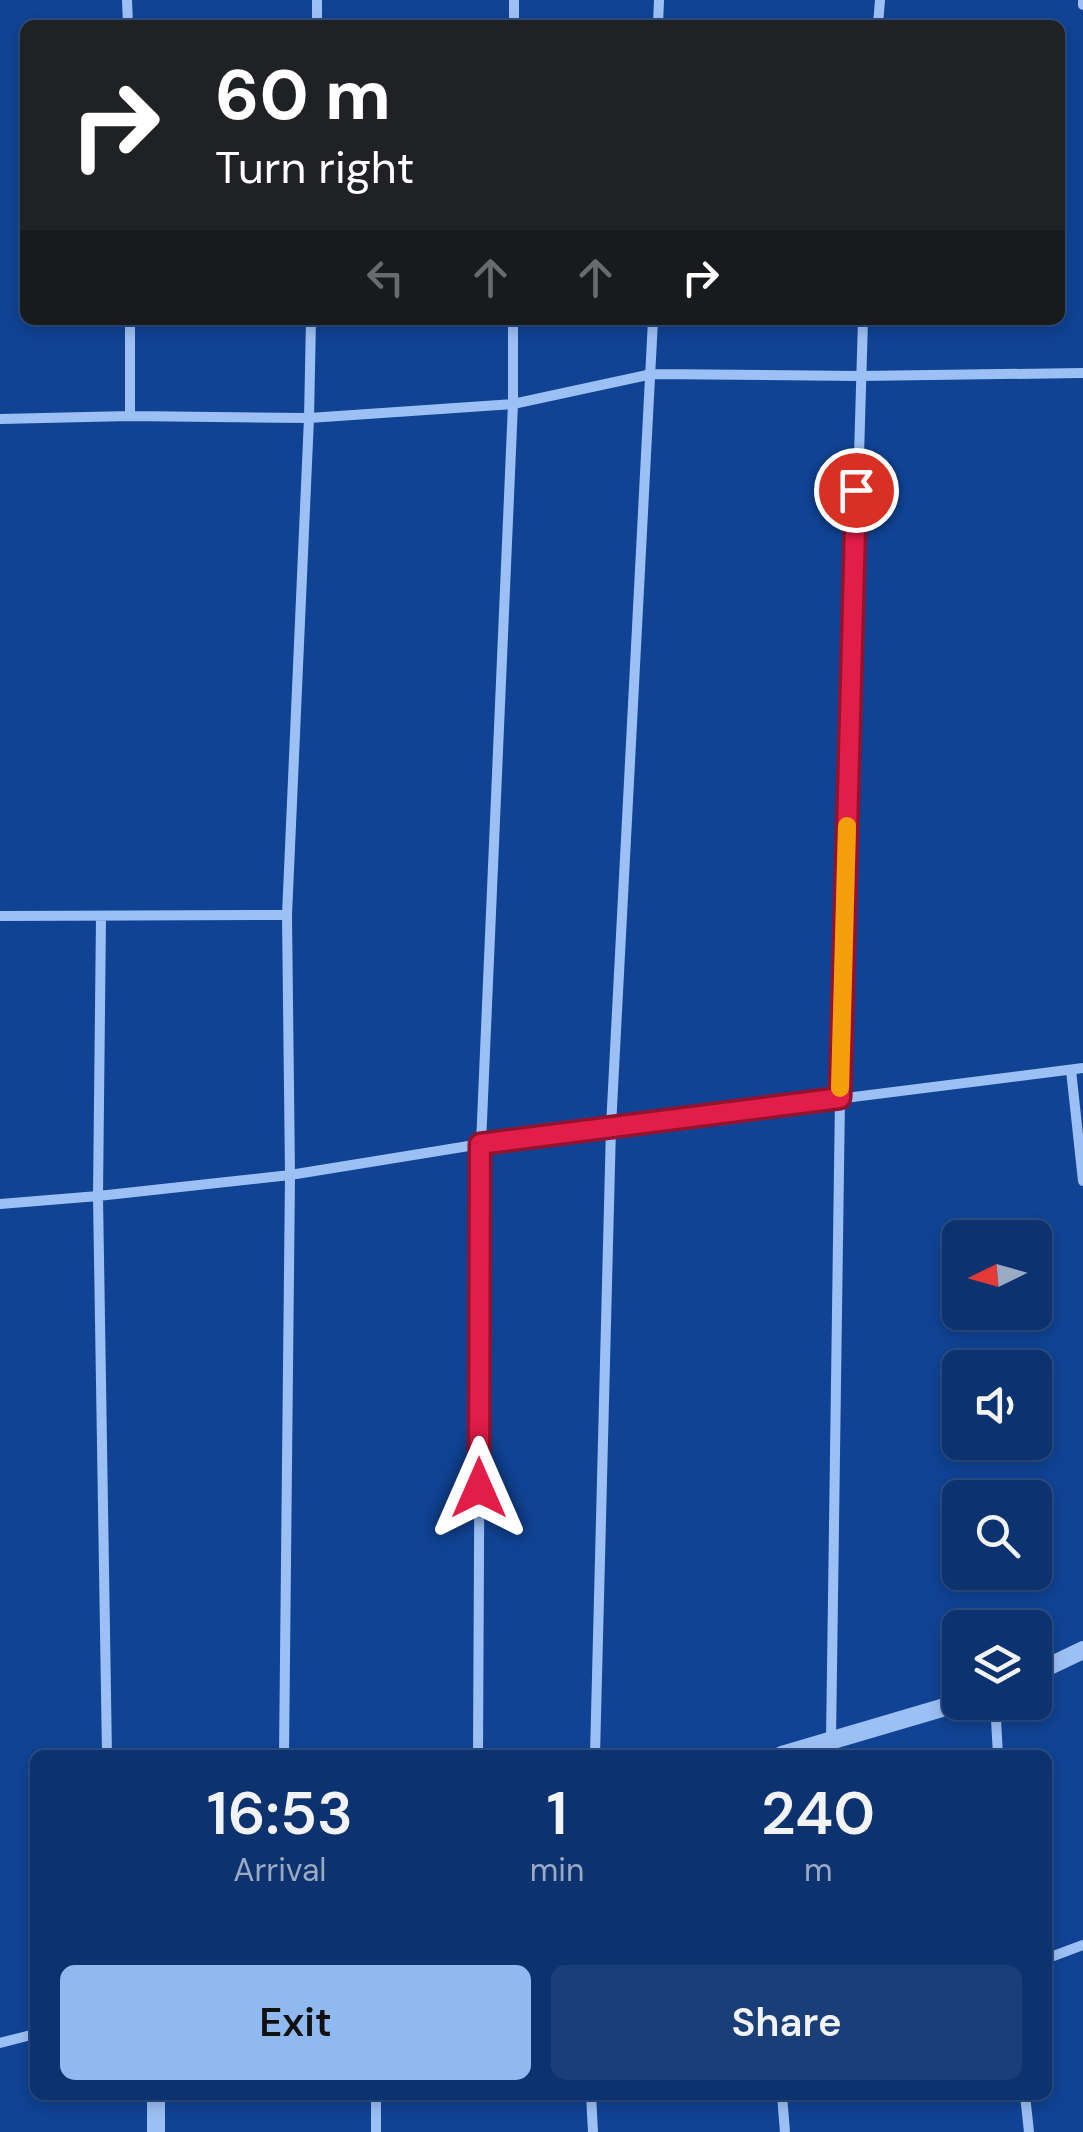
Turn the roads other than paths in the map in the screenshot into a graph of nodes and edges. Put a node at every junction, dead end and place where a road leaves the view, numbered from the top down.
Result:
1 (130, 325) edge
2 (311, 325) edge
3 (513, 325) edge
4 (653, 325) edge
5 (862, 325) edge
6 (1083, 373) edge
7 (652, 374) junction
8 (860, 376) junction
9 (513, 404) junction
10 (130, 416) junction
11 (309, 418) junction
12 (0, 419) edge
13 (286, 915) junction
14 (0, 916) edge
15 (100, 916) junction
16 (1077, 1069) edge
17 (840, 1098) junction
18 (611, 1127) junction
19 (480, 1144) junction
20 (290, 1175) junction
21 (1083, 1181) edge
22 (98, 1196) junction
23 (0, 1204) edge
24 (1083, 1650) edge
25 (1052, 1665) edge
26 (942, 1708) edge
27 (996, 1720) edge
28 (831, 1740) junction
29 (107, 1750) edge
30 (284, 1750) edge
31 (478, 1750) edge
32 (596, 1750) edge
33 (798, 1750) edge
34 (998, 1750) edge
35 (1083, 1945) edge
36 (1052, 1957) edge
37 (30, 2035) edge
38 (0, 2043) edge
39 (156, 2100) edge
40 (376, 2100) edge
41 (591, 2100) edge
42 (782, 2100) edge
43 (1025, 2100) edge
44 (156, 2132) edge
45 (376, 2132) edge
46 (593, 2132) edge
47 (785, 2132) edge
48 (1028, 2132) edge

1 - 10 street
2 - 11 street
3 - 9 street
4 - 7 street
5 - 8 street
6 - 8 street
7 - 8 street
7 - 9 street
7 - 18 street
8 - 17 street
9 - 11 street
9 - 19 street
10 - 11 street
10 - 12 street
11 - 13 street
13 - 15 street
13 - 20 street
14 - 15 street
15 - 22 street
16 - 17 street
16 - 21 street
17 - 18 street
17 - 28 street
18 - 19 street
18 - 32 street
19 - 20 street
19 - 31 street
20 - 22 street
20 - 30 street
22 - 23 street
22 - 29 street
24 - 25 street
26 - 28 street
27 - 34 street
28 - 33 street
35 - 36 street
37 - 38 street
39 - 44 street
40 - 45 street
41 - 46 street
42 - 47 street
43 - 48 street

